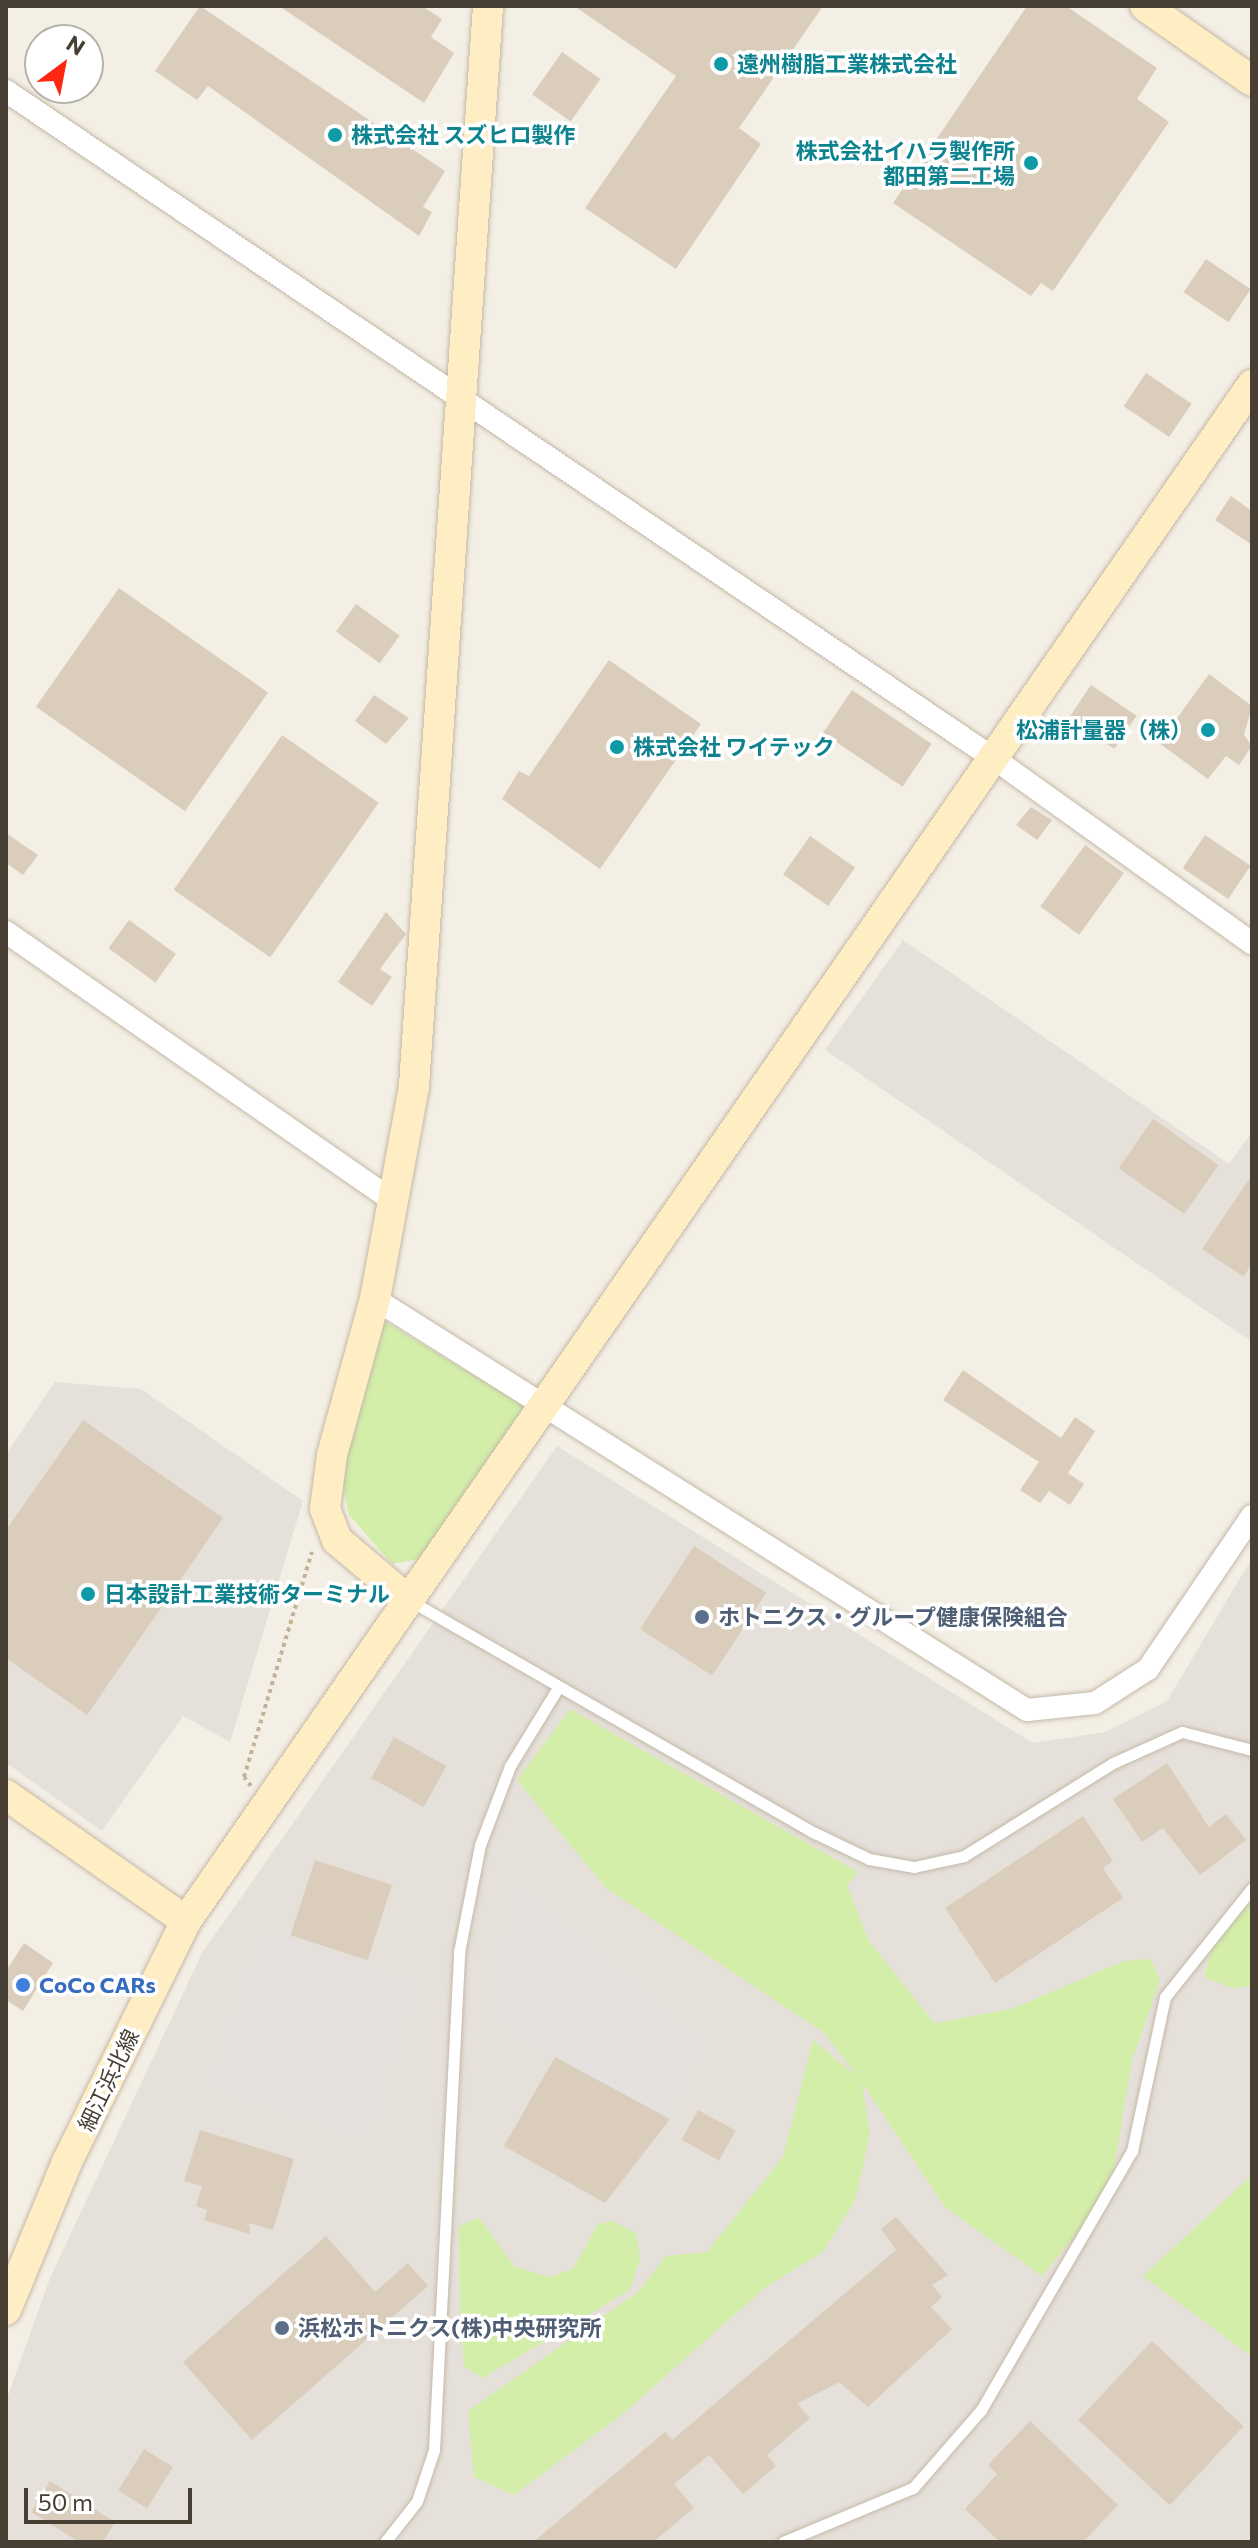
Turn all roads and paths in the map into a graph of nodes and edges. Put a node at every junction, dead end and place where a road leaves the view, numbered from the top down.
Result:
1 (488, 6) edge
2 (1145, 6) edge
3 (1252, 81) edge
4 (6, 91) edge
5 (1252, 385) edge
6 (457, 398) junction
7 (996, 760) junction
8 (6, 932) edge
9 (1252, 943) edge
10 (395, 1202) junction
11 (375, 1299) junction
12 (544, 1401) junction
13 (325, 1509) junction
14 (1252, 1516) edge
15 (408, 1600) junction
16 (556, 1691) junction
17 (1252, 1750) edge
18 (6, 1795) edge
19 (264, 1805) junction
20 (1252, 1888) edge
21 (186, 1921) junction
22 (13, 2273) edge
23 (6, 2310) edge
24 (385, 2542) edge
25 (783, 2542) edge

1 - 6 street
2 - 3 street
4 - 6 street
5 - 7 street, 細江浜北線
6 - 7 street
6 - 10 street
7 - 9 street
7 - 12 street, 細江浜北線
8 - 10 street
10 - 11 street
11 - 12 street
11 - 13 street
12 - 14 street
12 - 15 street, 細江浜北線
13 - 15 street
13 - 19 path
15 - 16 lane
15 - 19 street, 細江浜北線
16 - 17 lane
16 - 24 lane
18 - 21 street
19 - 21 street, 細江浜北線
20 - 25 lane
21 - 22 street, 細江浜北線
22 - 23 street, 細江浜北線

